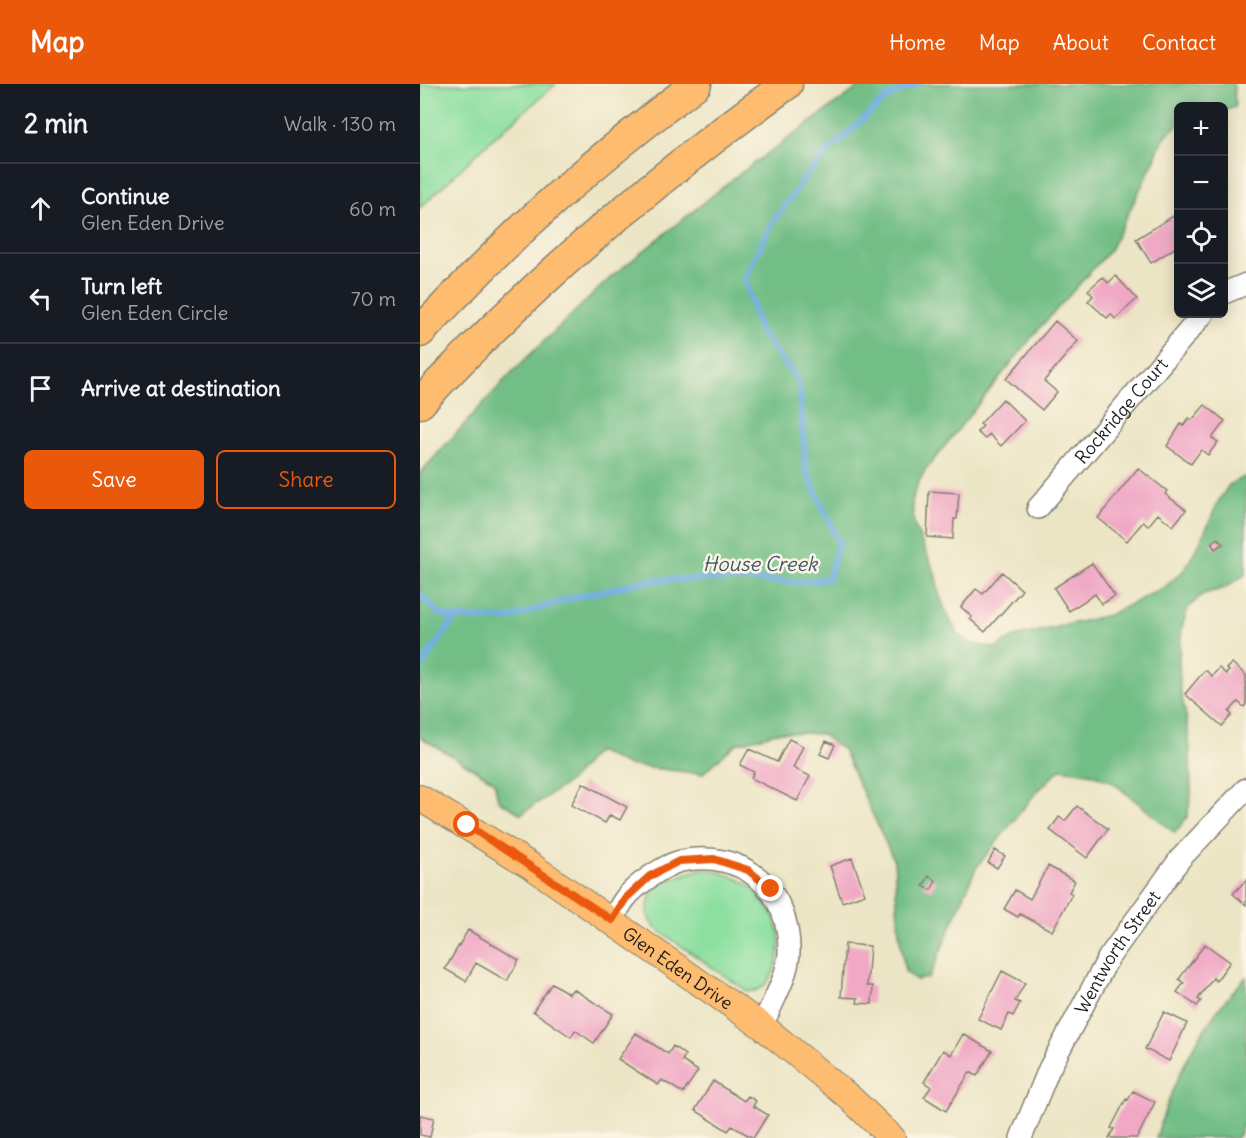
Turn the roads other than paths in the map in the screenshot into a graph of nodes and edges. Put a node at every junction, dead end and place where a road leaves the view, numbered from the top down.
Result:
1 (696, 84) edge
2 (787, 84) edge
3 (1246, 284) edge
4 (1228, 291) edge
5 (1200, 318) edge
6 (420, 332) edge
7 (420, 403) edge
8 (1038, 508) dead end
9 (1246, 789) edge
10 (420, 798) edge
11 (612, 920) junction
12 (762, 1026) junction
13 (892, 1138) edge
14 (1021, 1138) edge

1 - 6 highway
2 - 7 highway
3 - 4 street
5 - 8 street, Rockridge Court
9 - 14 street, Wentworth Street
10 - 11 main road, Glen Eden Drive
11 - 12 main road, Glen Eden Drive
11 - 12 street
12 - 13 main road, Glen Eden Drive

